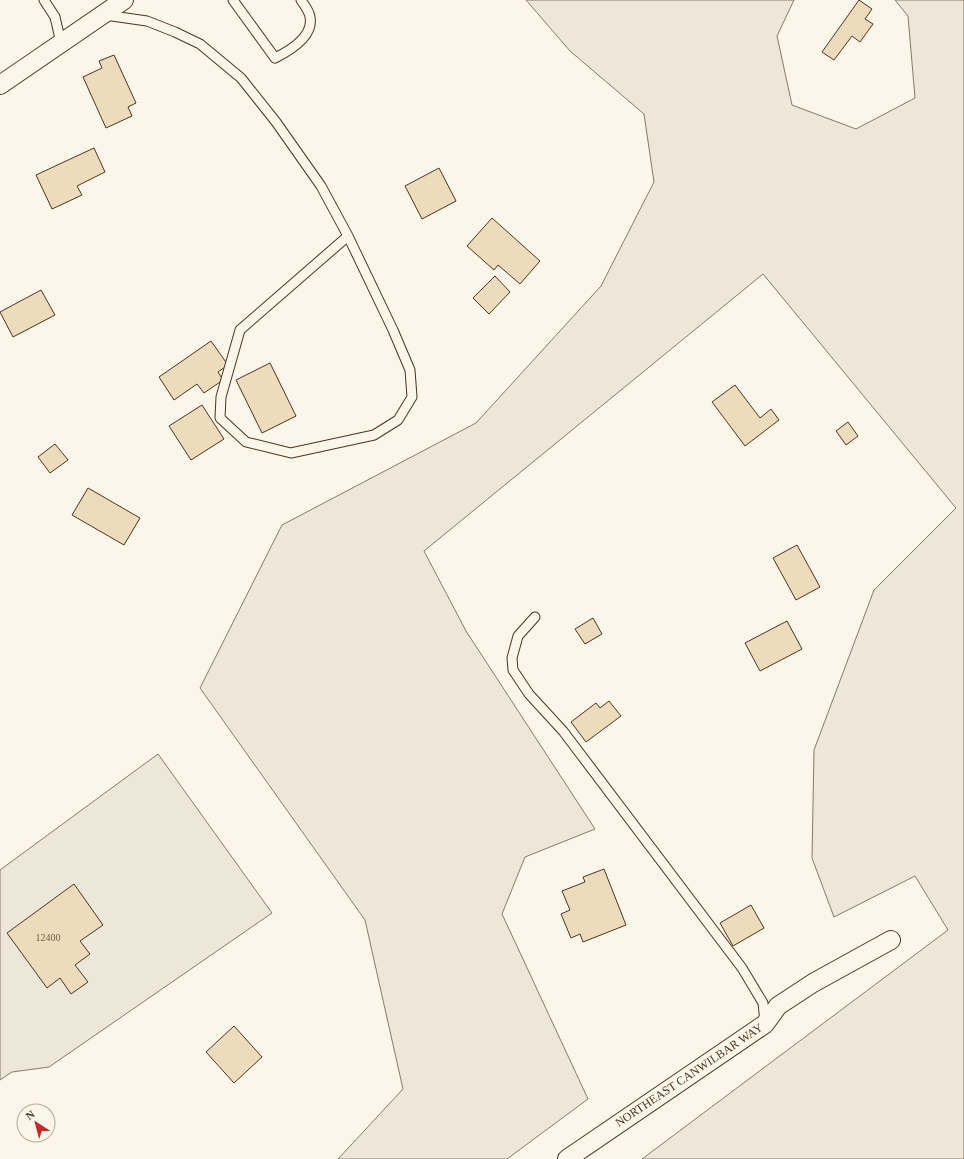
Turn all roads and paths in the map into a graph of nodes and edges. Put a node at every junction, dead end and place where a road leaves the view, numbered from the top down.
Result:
1 (44, 0) edge
2 (124, 0) edge
3 (233, 0) edge
4 (301, 0) edge
5 (102, 15) junction
6 (61, 43) junction
7 (0, 85) edge
8 (348, 236) junction
9 (535, 617) dead end
10 (891, 940) dead end
11 (765, 1024) junction
12 (567, 1159) edge

1 - 6 lane
2 - 5 street
3 - 4 lane
5 - 6 street
5 - 8 lane
6 - 7 street
8 - 8 lane
9 - 11 lane
10 - 11 street, NORTHEAST CANWILBAR WAY
11 - 12 street, NORTHEAST CANWILBAR WAY

